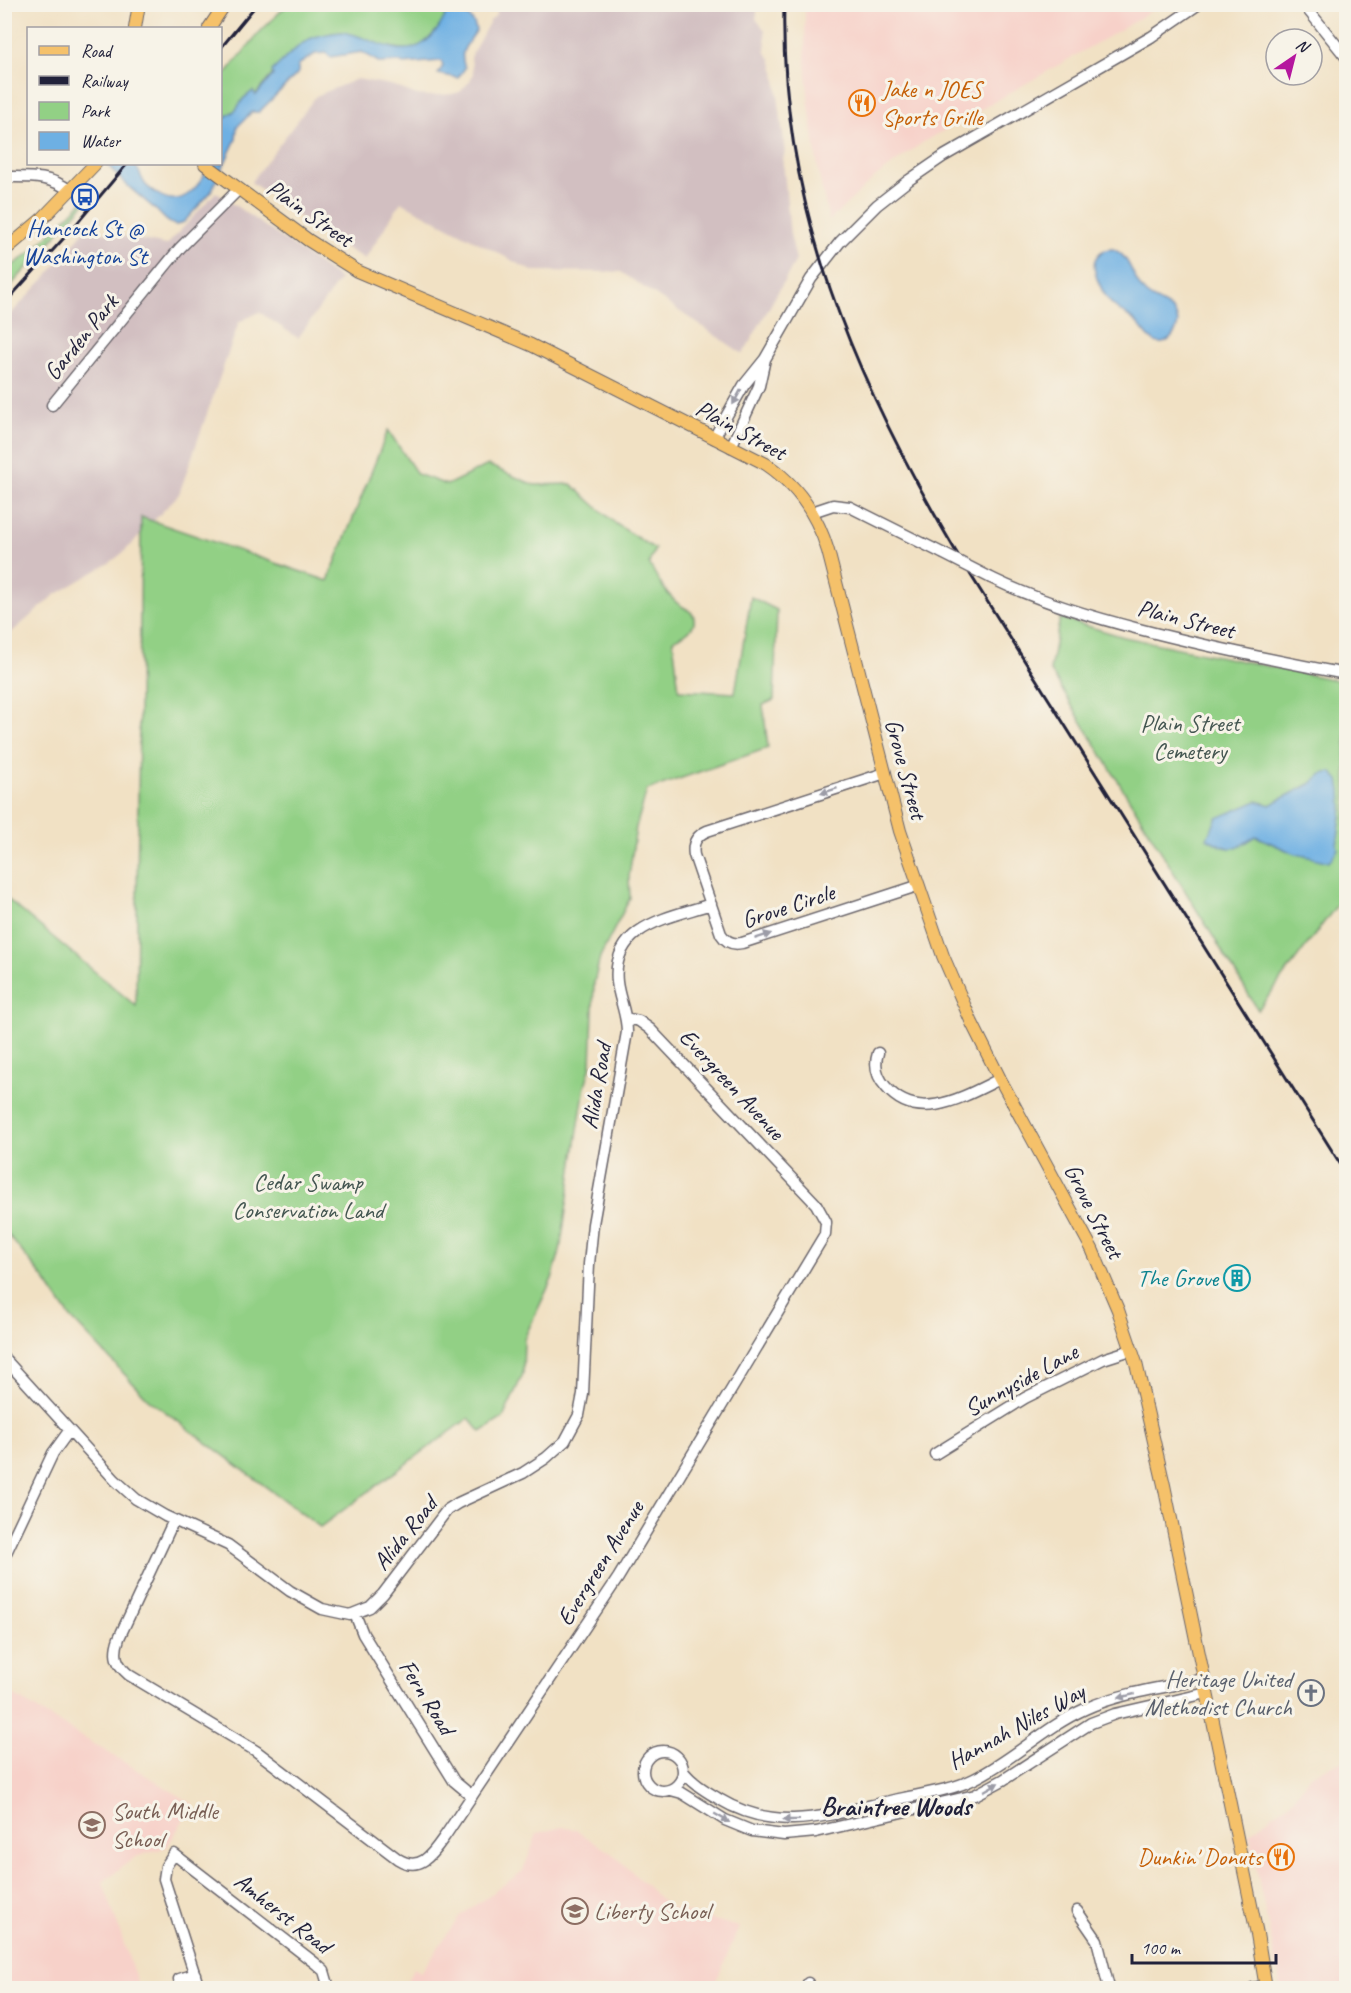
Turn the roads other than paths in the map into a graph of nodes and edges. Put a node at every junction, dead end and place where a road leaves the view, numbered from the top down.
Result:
1 (139, 4) edge
2 (225, 4) edge
3 (1199, 4) edge
4 (1309, 11) dead end
5 (135, 27) edge
6 (210, 27) edge
7 (1347, 57) edge
8 (94, 165) edge
9 (206, 165) edge
10 (4, 177) edge
11 (239, 189) junction
12 (70, 191) junction
13 (4, 251) edge
14 (765, 359) junction
15 (52, 405) dead end
16 (714, 438) junction
17 (731, 447) junction
18 (812, 512) junction
19 (1347, 674) edge
20 (885, 773) junction
21 (917, 885) junction
22 (711, 904) junction
23 (626, 1018) junction
24 (878, 1053) dead end
25 (1000, 1079) junction
26 (1131, 1350) junction
27 (4, 1358) edge
28 (69, 1431) junction
29 (934, 1454) dead end
30 (174, 1520) junction
31 (6, 1550) edge
32 (355, 1614) junction
33 (1204, 1679) junction
34 (1207, 1693) junction
35 (1022, 1749) junction
36 (1031, 1761) junction
37 (683, 1771) junction
38 (671, 1790) junction
39 (472, 1796) junction
40 (885, 1802) junction
41 (888, 1817) junction
42 (1077, 1911) dead end
43 (195, 1974) junction
44 (179, 1979) dead end
45 (1266, 1987) edge
46 (200, 1989) edge
47 (329, 1989) edge
48 (1109, 1989) edge
49 (1253, 1989) edge

1 - 5 main road
2 - 6 main road
3 - 14 street
4 - 7 street
8 - 12 main road
9 - 11 main road, Plain Street
10 - 12 street
11 - 15 street, Garden Park
11 - 16 main road, Plain Street
12 - 13 main road
14 -> 16 street
14 - 17 street
16 - 17 main road, Plain Street
17 - 18 main road, Plain Street
18 - 19 street, Plain Street, bridge
18 - 20 main road, Grove Street
20 - 21 main road, Grove Street
20 -> 22 street, Grove Circle
22 -> 21 street, Grove Circle
21 - 25 main road, Grove Street
22 - 23 street
23 - 32 street, Alida Road
23 - 39 street, Evergreen Avenue
24 - 25 street
25 - 26 main road, Grove Street
26 - 29 street, Sunnyside Lane
26 - 33 main road, Grove Street
27 - 28 street
28 - 30 street
28 - 31 street
30 - 32 street
30 - 39 street, Evergreen Avenue
32 - 39 street, Fern Road
33 - 34 main road, Grove Street
33 -> 35 street, Hannah Niles Way
34 - 36 street, Hannah Niles Way
34 - 45 main road, Grove Street
35 - 36 street
35 - 40 street, Hannah Niles Way
41 -> 36 street, Hannah Niles Way
37 - 38 street
37 - 38 street, Hannah Niles Way
40 -> 37 street, Hannah Niles Way
38 -> 41 street, Hannah Niles Way
40 - 41 street
42 - 48 street
43 - 44 street
43 - 46 street
43 - 47 street, Amherst Road
45 - 49 street

